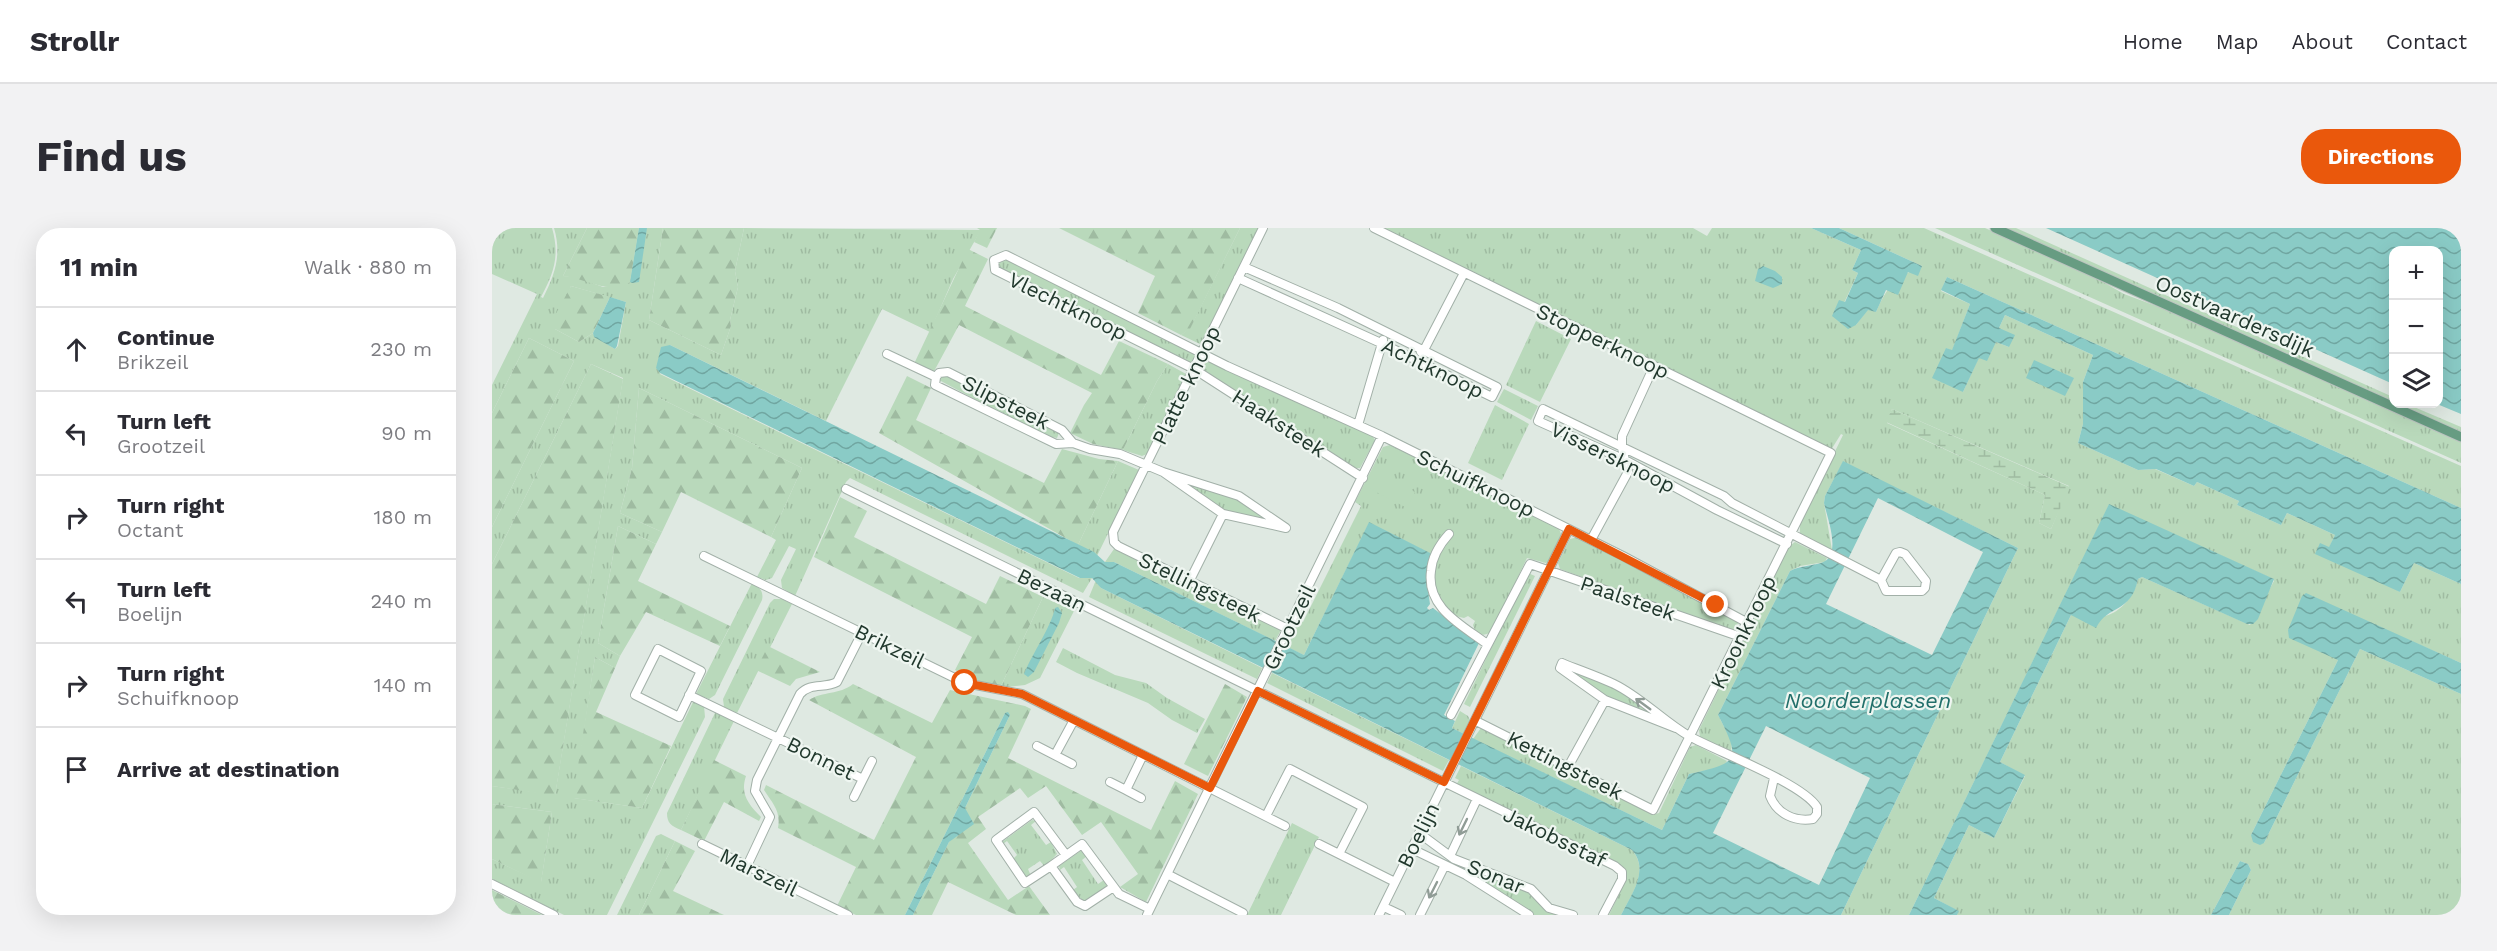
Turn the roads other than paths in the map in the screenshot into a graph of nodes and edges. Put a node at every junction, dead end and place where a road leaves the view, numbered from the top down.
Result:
1 (1263, 228) edge
2 (1374, 228) edge
3 (1995, 228) edge
4 (1244, 267) junction
5 (1464, 273) junction
6 (1238, 278) junction
7 (1384, 332) junction
8 (1383, 344) junction
9 (1424, 350) junction
10 (1201, 352) junction
11 (887, 354) dead end
12 (1412, 357) junction
13 (1654, 366) junction
14 (1194, 369) junction
15 (936, 377) junction
16 (1359, 425) junction
17 (1382, 436) junction
18 (2461, 437) edge
19 (1073, 443) junction
20 (1622, 448) junction
21 (1831, 453) joint
22 (1624, 460) junction
23 (1147, 464) junction
24 (1163, 472) junction
25 (1364, 478) junction
26 (846, 489) dead end
27 (1223, 514) junction
28 (1569, 529) junction
29 (1449, 534) dead end
30 (1791, 535) junction
31 (1591, 540) junction
32 (1114, 542) joint
33 (1787, 543) junction
34 (704, 556) dead end
35 (1548, 571) junction
36 (1881, 580) junction
37 (1189, 582) junction
38 (1748, 622) junction
39 (862, 633) junction
40 (1286, 633) junction
41 (1741, 637) junction
42 (1487, 644) junction
43 (1258, 691) junction
44 (689, 695) junction
45 (1605, 700) junction
46 (1451, 715) dead end
47 (1074, 720) junction
48 (1476, 721) junction
49 (1676, 728) junction
50 (1691, 737) junction
51 (778, 738) junction
52 (1037, 747) dead end
53 (1055, 755) junction
54 (1143, 755) junction
55 (872, 761) dead end
56 (1072, 764) dead end
57 (1568, 767) junction
58 (1774, 778) junction
59 (863, 779) junction
60 (1110, 782) dead end
61 (1444, 782) junction
62 (1210, 788) junction
63 (1126, 790) junction
64 (854, 797) dead end
65 (1141, 798) dead end
66 (1477, 799) junction
67 (1653, 810) joint
68 (1266, 816) junction
69 (1285, 826) dead end
70 (1419, 832) junction
71 (702, 844) dead end
72 (1319, 844) dead end
73 (1412, 849) junction
74 (1339, 854) junction
75 (1066, 855) junction
76 (1450, 856) junction
77 (1446, 865) junction
78 (747, 866) junction
79 (1051, 866) junction
80 (1167, 874) junction
81 (1395, 882) junction
82 (492, 884) edge
83 (1112, 888) junction
84 (1384, 907) junction
85 (1148, 912) edge
86 (1243, 913) dead end
87 (554, 915) edge
88 (848, 915) edge
89 (1379, 915) edge
90 (1401, 915) edge
91 (1420, 915) edge
92 (1529, 915) edge
93 (1573, 915) edge
94 (1604, 915) edge

1 - 4 street, Platte knoop
2 - 5 street, Stopperknoop
3 - 18 main road, Oostvaardersdijk
4 - 6 street, Platte knoop
4 - 7 street, Achtknoop
5 - 9 street
5 - 13 street, Stopperknoop
6 - 8 street, Achtknoop
6 - 10 street, Platte knoop
7 - 8 street
7 - 9 street, Achtknoop
8 - 12 street, Achtknoop
8 - 16 street
9 - 12 street
9 - 12 street, Achtknoop
10 - 14 street, Platte knoop
10 - 14 street, Vlechtknoop
10 - 16 street, Schuifknoop
11 - 15 street, Slipsteek
13 - 20 street
13 - 21 street, Stopperknoop
14 - 23 street, Platte knoop
14 - 25 street, Haaksteek
15 - 19 street, Slipsteek
15 - 19 street, Slipsteek
16 - 17 street, Schuifknoop
17 - 25 street, Grootzeil
17 - 28 street, Schuifknoop
19 - 23 street, Slipsteek
20 - 22 street
20 - 22 street, Vissersknoop
20 - 30 street, Vissersknoop
21 - 30 street, Kroonknoop
22 - 31 street
22 - 33 street, Vissersknoop
23 - 24 street, Slipsteek
23 - 32 street, Platte knoop
24 - 27 street
24 - 27 street
25 - 40 street, Grootzeil
26 - 43 street, Bezaan
27 - 37 street
28 - 31 street, Schuifknoop
28 - 35 street, Boelijn
29 - 42 street
30 - 33 street, Kroonknoop
30 - 36 street, Vissersknoop
31 - 38 street, Schuifknoop
32 - 37 street, Stellingsteek
33 - 38 street, Kroonknoop
34 - 39 street, Brikzeil
35 - 41 street, Paalsteek
35 - 42 street, Paalsteek
35 - 48 street, Boelijn
36 - 36 street, Vissersknoop
37 - 40 street, Stellingsteek
38 - 41 street, Kroonknoop
39 - 47 street, Brikzeil
39 - 51 street, Bonnet
40 - 43 street, Grootzeil
41 - 50 street, Kroonknoop
42 - 46 street
43 - 61 street, Bezaan
43 - 62 street, Grootzeil
44 - 44 street
44 - 51 street, Bonnet
45 - 49 street
49 -> 45 street
45 - 57 street
47 - 53 street
47 - 54 street, Brikzeil
48 - 57 street, Kettingsteek
48 - 61 street, Boelijn
49 - 50 street
50 - 58 street
50 - 67 street, Kroonknoop
51 - 59 street, Bonnet
51 - 78 street, Bonnet
52 - 53 street
53 - 56 street
54 - 62 street, Brikzeil
54 - 63 street
55 - 59 street, Bonnet
57 - 67 street, Kettingsteek
58 - 58 street
59 - 64 street, Bonnet
60 - 63 street
61 - 66 street, Jakobsstaf
61 - 70 street, Boelijn
62 - 68 street, Brikzeil
62 - 80 street, Grootzeil
63 - 65 street
66 -> 76 street
66 - 94 street, Jakobsstaf
68 - 69 street, Brikzeil
68 - 74 street
70 - 73 street, Boelijn
70 - 76 street, Sonar
71 - 78 street, Marszeil
72 - 74 street
73 - 77 street, Sonar
73 - 81 street, Boelijn
74 - 81 street
75 - 79 street
75 - 79 street
75 - 83 street
76 - 93 street, Sonar
77 -> 91 street
77 - 92 street, Sonar
78 - 88 street, Marszeil
79 - 83 street
80 - 85 street, Grootzeil
80 - 86 street
81 - 84 street, Boelijn
82 - 87 street
83 - 85 street
84 - 89 street, Boelijn
84 - 90 street

